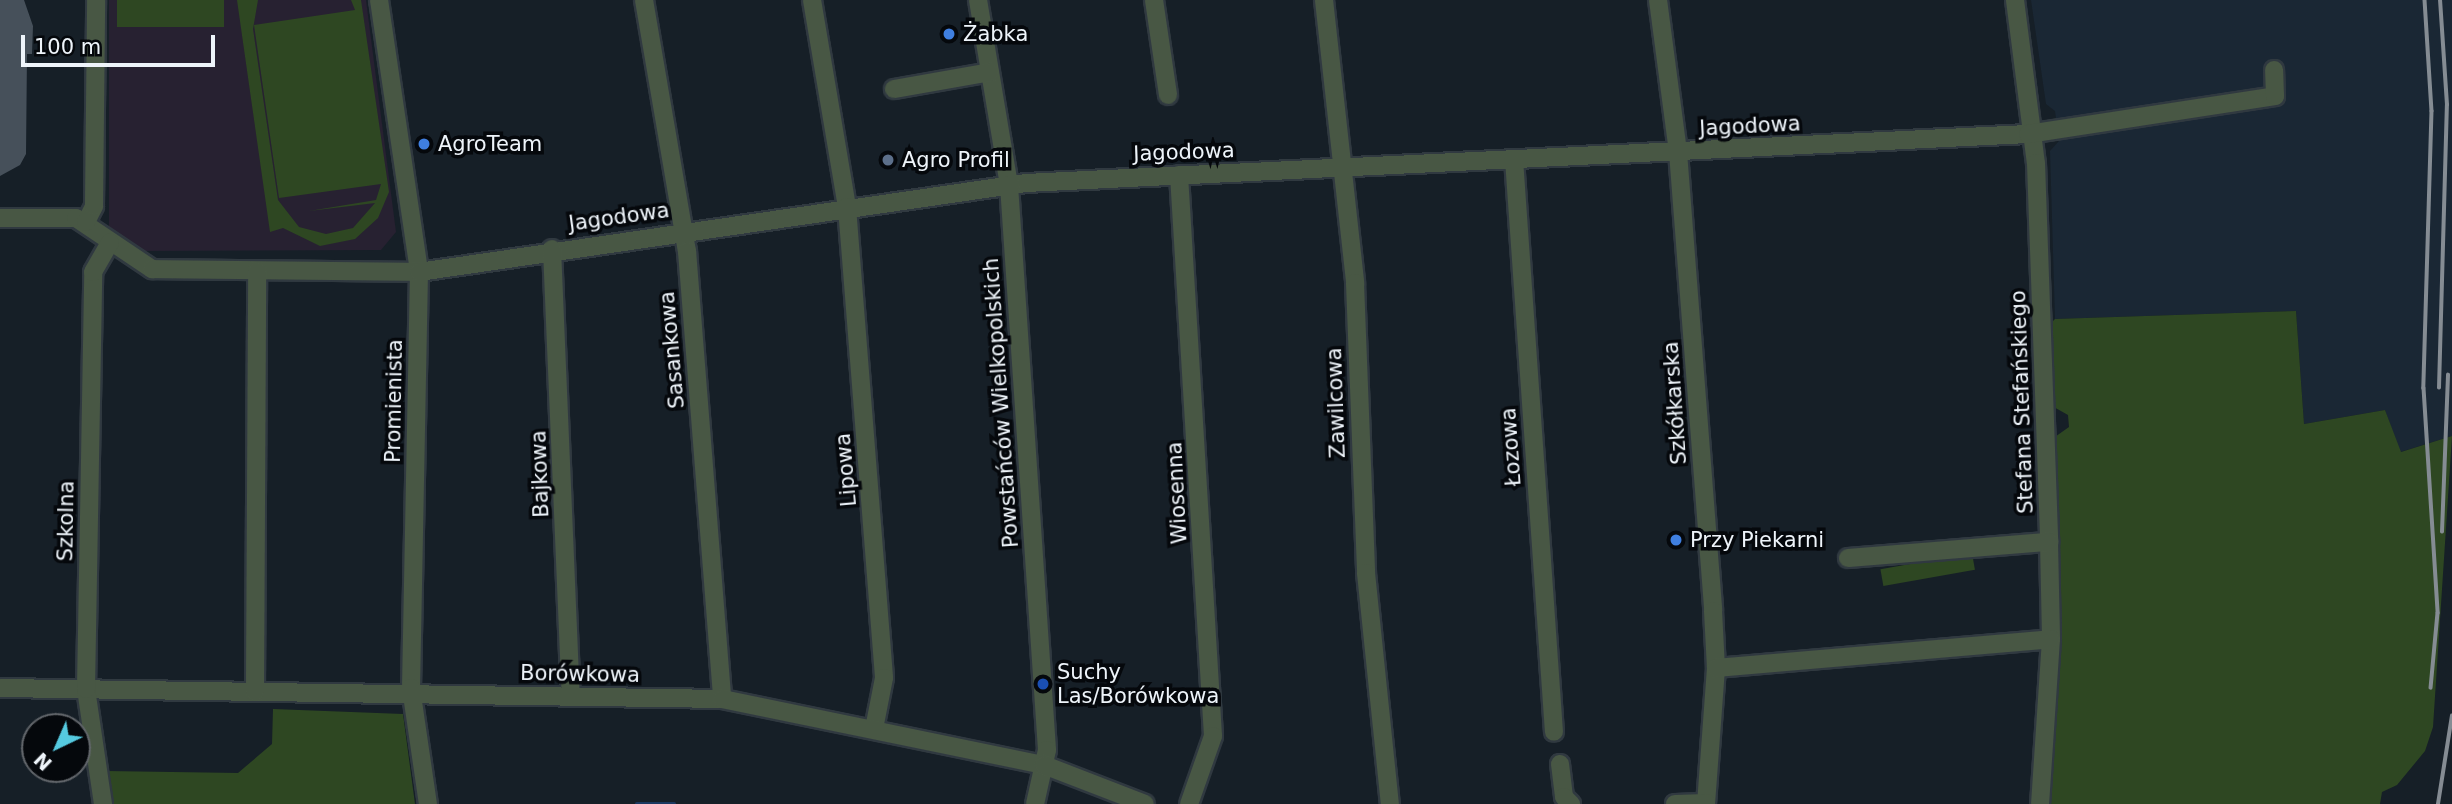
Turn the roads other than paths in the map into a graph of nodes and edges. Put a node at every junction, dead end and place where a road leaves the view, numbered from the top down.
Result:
1 (96, 0) edge
2 (379, 0) edge
3 (644, 0) edge
4 (812, 0) edge
5 (978, 0) edge
6 (1154, 0) edge
7 (1324, 0) edge
8 (1658, 0) edge
9 (2015, 0) edge
10 (2274, 70) dead end
11 (990, 72) junction
12 (894, 89) dead end
13 (1168, 95) dead end
14 (2034, 132) junction
15 (1678, 152) junction
16 (1514, 159) junction
17 (1345, 169) junction
18 (1179, 175) junction
19 (1009, 185) junction
20 (847, 207) junction
21 (0, 218) edge
22 (86, 222) junction
23 (684, 232) junction
24 (110, 243) junction
25 (552, 249) junction
26 (257, 271) junction
27 (419, 272) junction
28 (2049, 542) junction
29 (1848, 558) dead end
30 (2052, 639) junction
31 (1716, 668) junction
32 (0, 688) edge
33 (86, 689) junction
34 (255, 692) junction
35 (412, 695) junction
36 (571, 697) junction
37 (722, 699) junction
38 (874, 729) junction
39 (1554, 732) dead end
40 (1560, 764) dead end
41 (1044, 765) junction
42 (1706, 803) edge
43 (103, 804) edge
44 (428, 804) edge
45 (1035, 804) edge
46 (1145, 804) edge
47 (1189, 804) edge
48 (1390, 804) edge
49 (1572, 804) edge
50 (1675, 804) edge
51 (2040, 804) edge

1 - 22 street
2 - 27 street, Promienista
3 - 23 street, Sasankowa
4 - 20 street, Lipowa
5 - 11 street, Powstańców Wielkopolskich
6 - 13 street
7 - 17 street, Zawilcowa
8 - 15 street, Szkółkarska
9 - 14 street, Stefana Stefańskiego
10 - 14 street, Jagodowa
11 - 12 street
11 - 19 street, Powstańców Wielkopolskich
14 - 15 street, Jagodowa
14 - 28 street, Stefana Stefańskiego
15 - 16 street, Jagodowa
15 - 31 street, Szkółkarska
16 - 17 street, Jagodowa
16 - 39 street, Łozowa
17 - 18 street, Jagodowa
17 - 48 street, Zawilcowa
18 - 19 street, Jagodowa
18 - 47 street, Wiosenna
19 - 20 street, Jagodowa
19 - 41 street, Powstańców Wielkopolskich
20 - 23 street, Jagodowa
20 - 38 street, Lipowa
21 - 22 street
22 - 24 street, Jagodowa
23 - 25 street, Jagodowa
23 - 37 street, Sasankowa
24 - 26 street, Jagodowa
24 - 33 street, Szkolna
25 - 27 street, Jagodowa
25 - 36 street, Bajkowa
26 - 27 street, Jagodowa
26 - 34 street
27 - 35 street, Promienista
28 - 29 street
28 - 30 street, Stefana Stefańskiego
30 - 31 street
30 - 51 street, Stefana Stefańskiego
31 - 42 street, Szkółkarska
32 - 33 street, Borówkowa
33 - 34 street, Borówkowa
33 - 43 street, Szkolna
34 - 35 street, Borówkowa
35 - 36 street, Borówkowa
35 - 44 street, Promienista
36 - 37 street, Borówkowa
37 - 38 street, Borówkowa
38 - 41 street, Borówkowa
40 - 49 street
41 - 45 street, Powstańców Wielkopolskich
41 - 46 street, Borówkowa
42 - 50 street

